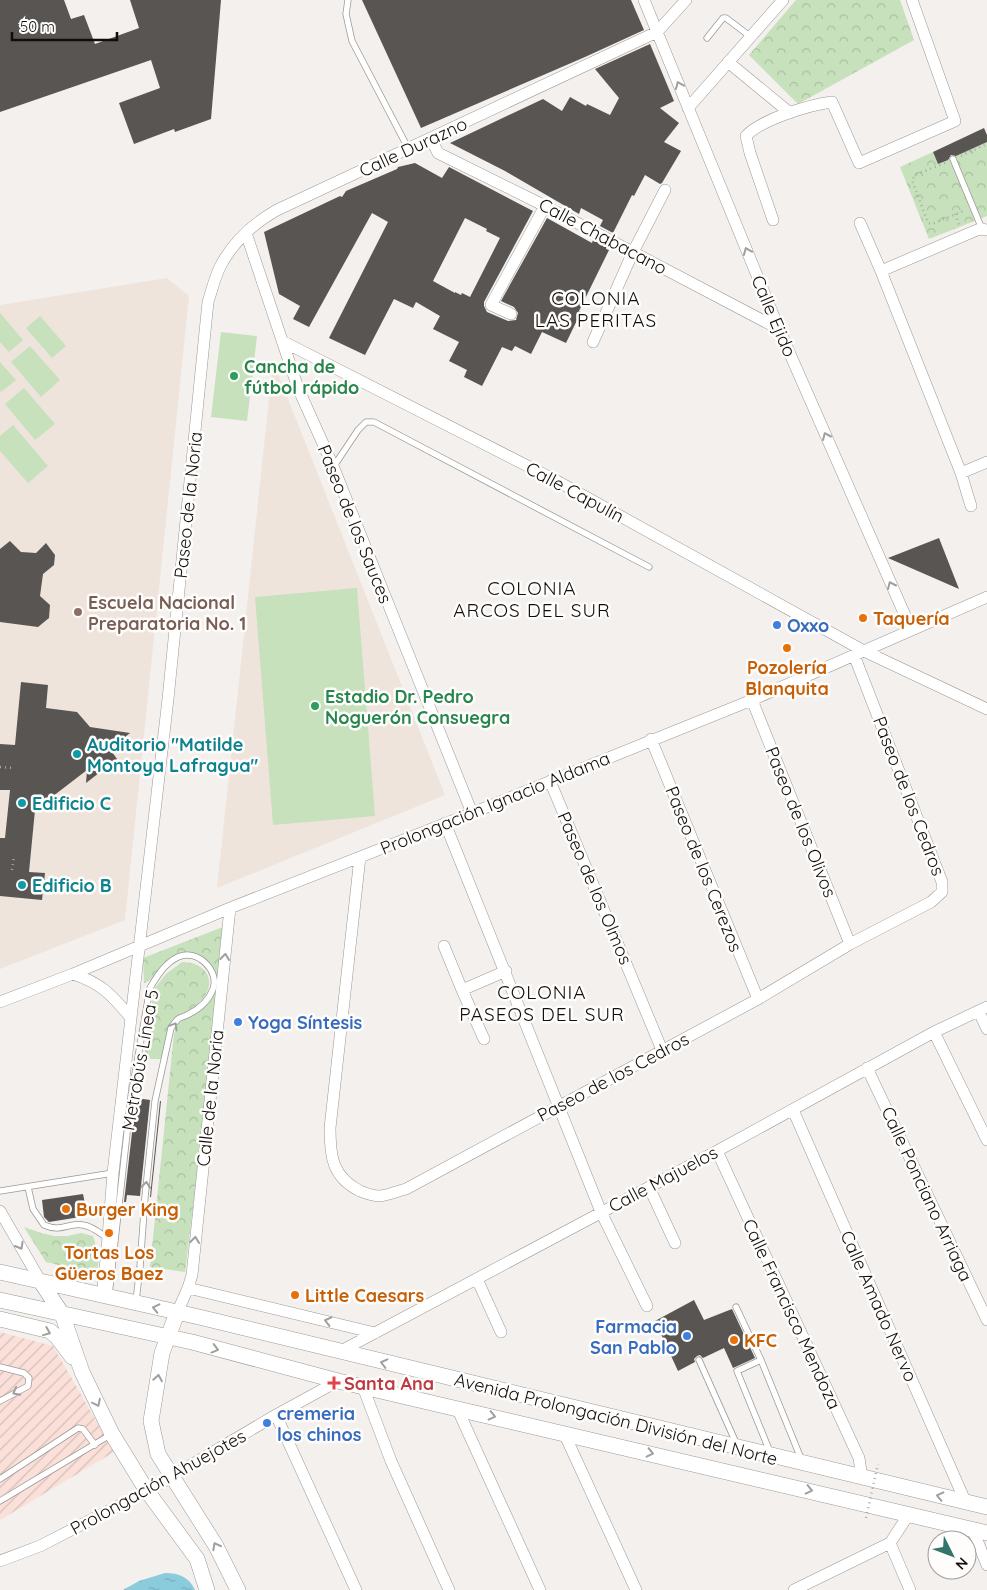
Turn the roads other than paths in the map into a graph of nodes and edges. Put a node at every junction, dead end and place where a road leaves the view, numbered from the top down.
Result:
1 (348, 0) edge
2 (644, 0) edge
3 (686, 0) edge
4 (783, 0) edge
5 (912, 0) edge
6 (657, 32) junction
7 (751, 37) junction
8 (707, 38) dead end
9 (728, 62) junction
10 (688, 108) junction
11 (790, 113) junction
12 (431, 139) junction
13 (409, 150) junction
14 (953, 159) road end
15 (665, 190) dead end
16 (545, 206) junction
17 (774, 220) dead end
18 (860, 223) dead end
19 (985, 229) edge
20 (246, 233) junction
21 (633, 252) junction
22 (881, 271) junction
23 (208, 302) joint
24 (510, 314) dead end
25 (779, 329) junction
26 (282, 341) junction
27 (592, 342) dead end
28 (987, 462) edge
29 (333, 466) junction
30 (961, 473) junction
31 (971, 506) dead end
32 (649, 567) dead end
33 (987, 597) edge
34 (910, 629) junction
35 (859, 653) junction
36 (752, 700) junction
37 (987, 709) edge
38 (651, 739) junction
39 (550, 781) junction
40 (472, 813) junction
41 (445, 823) junction
42 (360, 857) junction
43 (230, 908) junction
44 (850, 944) junction
45 (138, 946) junction
46 (444, 946) dead end
47 (506, 971) junction
48 (73, 974) junction
49 (462, 990) junction
50 (758, 999) junction
51 (0, 1002) edge
52 (983, 1010) edge
53 (130, 1017) junction
54 (987, 1029) edge
55 (934, 1032) junction
56 (484, 1038) dead end
57 (662, 1050) junction
58 (867, 1068) junction
59 (558, 1106) junction
60 (793, 1110) junction
61 (987, 1140) edge
62 (717, 1151) junction
63 (112, 1173) junction
64 (28, 1187) junction
65 (649, 1187) junction
66 (0, 1191) edge
67 (0, 1211) edge
68 (601, 1212) junction
69 (108, 1238) junction
70 (675, 1243) dead end
71 (0, 1272) edge
72 (477, 1279) junction
73 (41, 1282) junction
74 (188, 1288) junction
75 (105, 1296) junction
76 (0, 1300) edge
77 (135, 1303) junction
78 (647, 1306) dead end
79 (736, 1307) dead end
80 (177, 1313) junction
81 (62, 1314) junction
82 (0, 1319) edge
83 (987, 1320) edge
84 (501, 1332) dead end
85 (375, 1333) junction
86 (168, 1337) junction
87 (339, 1352) junction
88 (699, 1360) dead end
89 (761, 1360) junction
90 (0, 1367) edge
91 (82, 1372) junction
92 (338, 1381) junction
93 (363, 1386) junction
94 (0, 1401) edge
95 (457, 1408) junction
96 (276, 1415) junction
97 (564, 1433) junction
98 (112, 1434) junction
99 (95, 1444) junction
100 (738, 1448) junction
101 (772, 1456) junction
102 (803, 1464) junction
103 (170, 1476) junction
104 (862, 1478) junction
105 (0, 1479) edge
106 (147, 1492) junction
107 (0, 1502) edge
108 (966, 1503) junction
109 (986, 1506) edge
110 (909, 1514) junction
111 (980, 1531) edge
112 (890, 1543) junction
113 (0, 1561) edge
114 (987, 1565) edge
115 (811, 1586) edge
116 (207, 1590) edge
117 (238, 1590) edge
118 (356, 1590) edge
119 (449, 1590) edge
120 (540, 1590) edge
121 (636, 1590) edge
122 (794, 1590) edge
123 (910, 1590) edge

1 - 13 lane
2 - 6 street, Calle Ejido
3 - 6 street
4 - 7 street
5 - 11 street
10 -> 6 street, Calle Ejido
6 - 12 street, Calle Durazno
7 - 8 lane
7 - 9 street
9 - 10 street
9 - 11 street
25 -> 10 street, Calle Ejido
11 - 17 street
12 - 13 street, Calle Durazno
12 - 16 street, Calle Chabacano
13 - 20 street, Calle Durazno
14 - 19 lane
15 - 21 street
16 - 21 street, Calle Chabacano
16 - 24 street
18 - 22 street
19 - 22 street
20 - 23 street, Calle Durazno
20 - 26 street, Paseo de los Sauces
21 - 25 street, Calle Chabacano
21 - 27 street
22 - 30 street
23 - 45 street, Paseo de la Noria
34 -> 25 street, Calle Ejido
26 - 29 street, Paseo de los Sauces
26 - 35 street, Calle Capulín
28 - 30 street
29 - 32 lane
29 - 40 street, Paseo de los Sauces
30 - 31 street
33 - 34 street, Prolongación Ignacio Aldama
34 - 35 street, Prolongación Ignacio Aldama
35 - 36 street, Prolongación Ignacio Aldama
35 - 37 street, Calle Capulín
35 - 44 street, Paseo de los Cedros
36 - 38 street, Prolongación Ignacio Aldama
36 - 44 street, Paseo de los Olivos
38 - 39 street, Prolongación Ignacio Aldama
38 - 50 street, Paseo de los Cerezos
39 - 40 street, Prolongación Ignacio Aldama
39 - 57 street, Paseo de los Olmos
40 - 41 street, Prolongación Ignacio Aldama
41 - 42 street, Prolongación Ignacio Aldama
41 - 47 street
42 - 43 street, Prolongación Ignacio Aldama
42 - 59 street, Paseo de los Cedros
43 - 45 street, Prolongación Ignacio Aldama
74 -> 43 street, Calle de la Noria
44 - 50 street, Paseo de los Cedros
45 - 48 street, Prolongación Ignacio Aldama
45 - 53 street
46 - 49 street
47 - 49 street
47 - 59 street
48 - 51 street, Prolongación Ignacio Aldama
48 - 53 street
49 - 56 street
50 - 57 street, Paseo de los Cedros
52 - 54 street
52 - 55 street, Calle Majuelos
53 - 63 street
55 - 58 street, Calle Majuelos
55 - 61 street
57 - 59 street, Paseo de los Cedros
58 - 60 street, Calle Majuelos
58 - 83 street, Calle Ponciano Arriaga
59 - 68 street
60 - 62 street, Calle Majuelos
60 - 108 street, Calle Amado Nervo
62 - 65 street, Calle Majuelos
62 - 104 street, Calle Francisco Mendoza
63 - 64 lane
63 - 69 street
64 - 66 lane
64 - 69 lane
65 - 68 street, Calle Majuelos
65 - 70 street
67 -> 73 street
68 - 72 street, Calle Majuelos
68 - 78 street
69 - 75 street
71 - 73 main road, Avenida Prolongación División del Norte
72 - 84 street
72 - 85 street, Calle Majuelos
73 - 75 main road, Avenida Prolongación División del Norte
73 - 81 main road
74 - 80 street, Calle de la Noria
85 -> 74 street
75 - 77 main road, Avenida Prolongación División del Norte
77 -> 75 lane, Metrobús Línea 5
76 - 81 main road, Avenida Prolongación División del Norte
80 -> 77 main road, Avenida Prolongación División del Norte
79 - 89 lane
80 - 86 main road
80 - 87 main road, Avenida Prolongación División del Norte
81 - 86 main road, Avenida Prolongación División del Norte
81 - 91 main road
82 -> 91 main road
85 - 87 street, Calle Majuelos
86 -> 92 main road, Avenida Prolongación División del Norte
103 -> 86 main road
100 -> 87 main road, Avenida Prolongación División del Norte
88 - 100 lane
89 - 101 lane
89 - 102 lane
90 -> 94 lane
91 -> 98 main road
92 - 93 main road, Avenida Prolongación División del Norte
92 - 96 street, Prolongación Ahuejotes
93 - 95 main road, Avenida Prolongación División del Norte
93 - 119 street
95 -> 97 main road, Avenida Prolongación División del Norte
95 - 120 street
96 - 103 street, Prolongación Ahuejotes
96 - 118 street
97 -> 110 main road, Avenida Prolongación División del Norte
97 - 121 street
98 - 99 lane
98 - 106 main road
99 - 105 lane
99 - 107 lane
100 - 101 main road, Avenida Prolongación División del Norte
101 - 102 main road, Avenida Prolongación División del Norte
102 - 104 main road, Avenida Prolongación División del Norte
103 - 106 street, Prolongación Ahuejotes
117 -> 103 main road
108 -> 104 main road, Avenida Prolongación División del Norte
106 - 113 street, Prolongación Ahuejotes
106 - 116 main road
108 - 109 main road, Avenida Prolongación División del Norte
110 - 111 main road, Avenida Prolongación División del Norte
110 - 112 street
111 - 114 street
112 - 115 street
112 - 123 street
115 - 122 street

